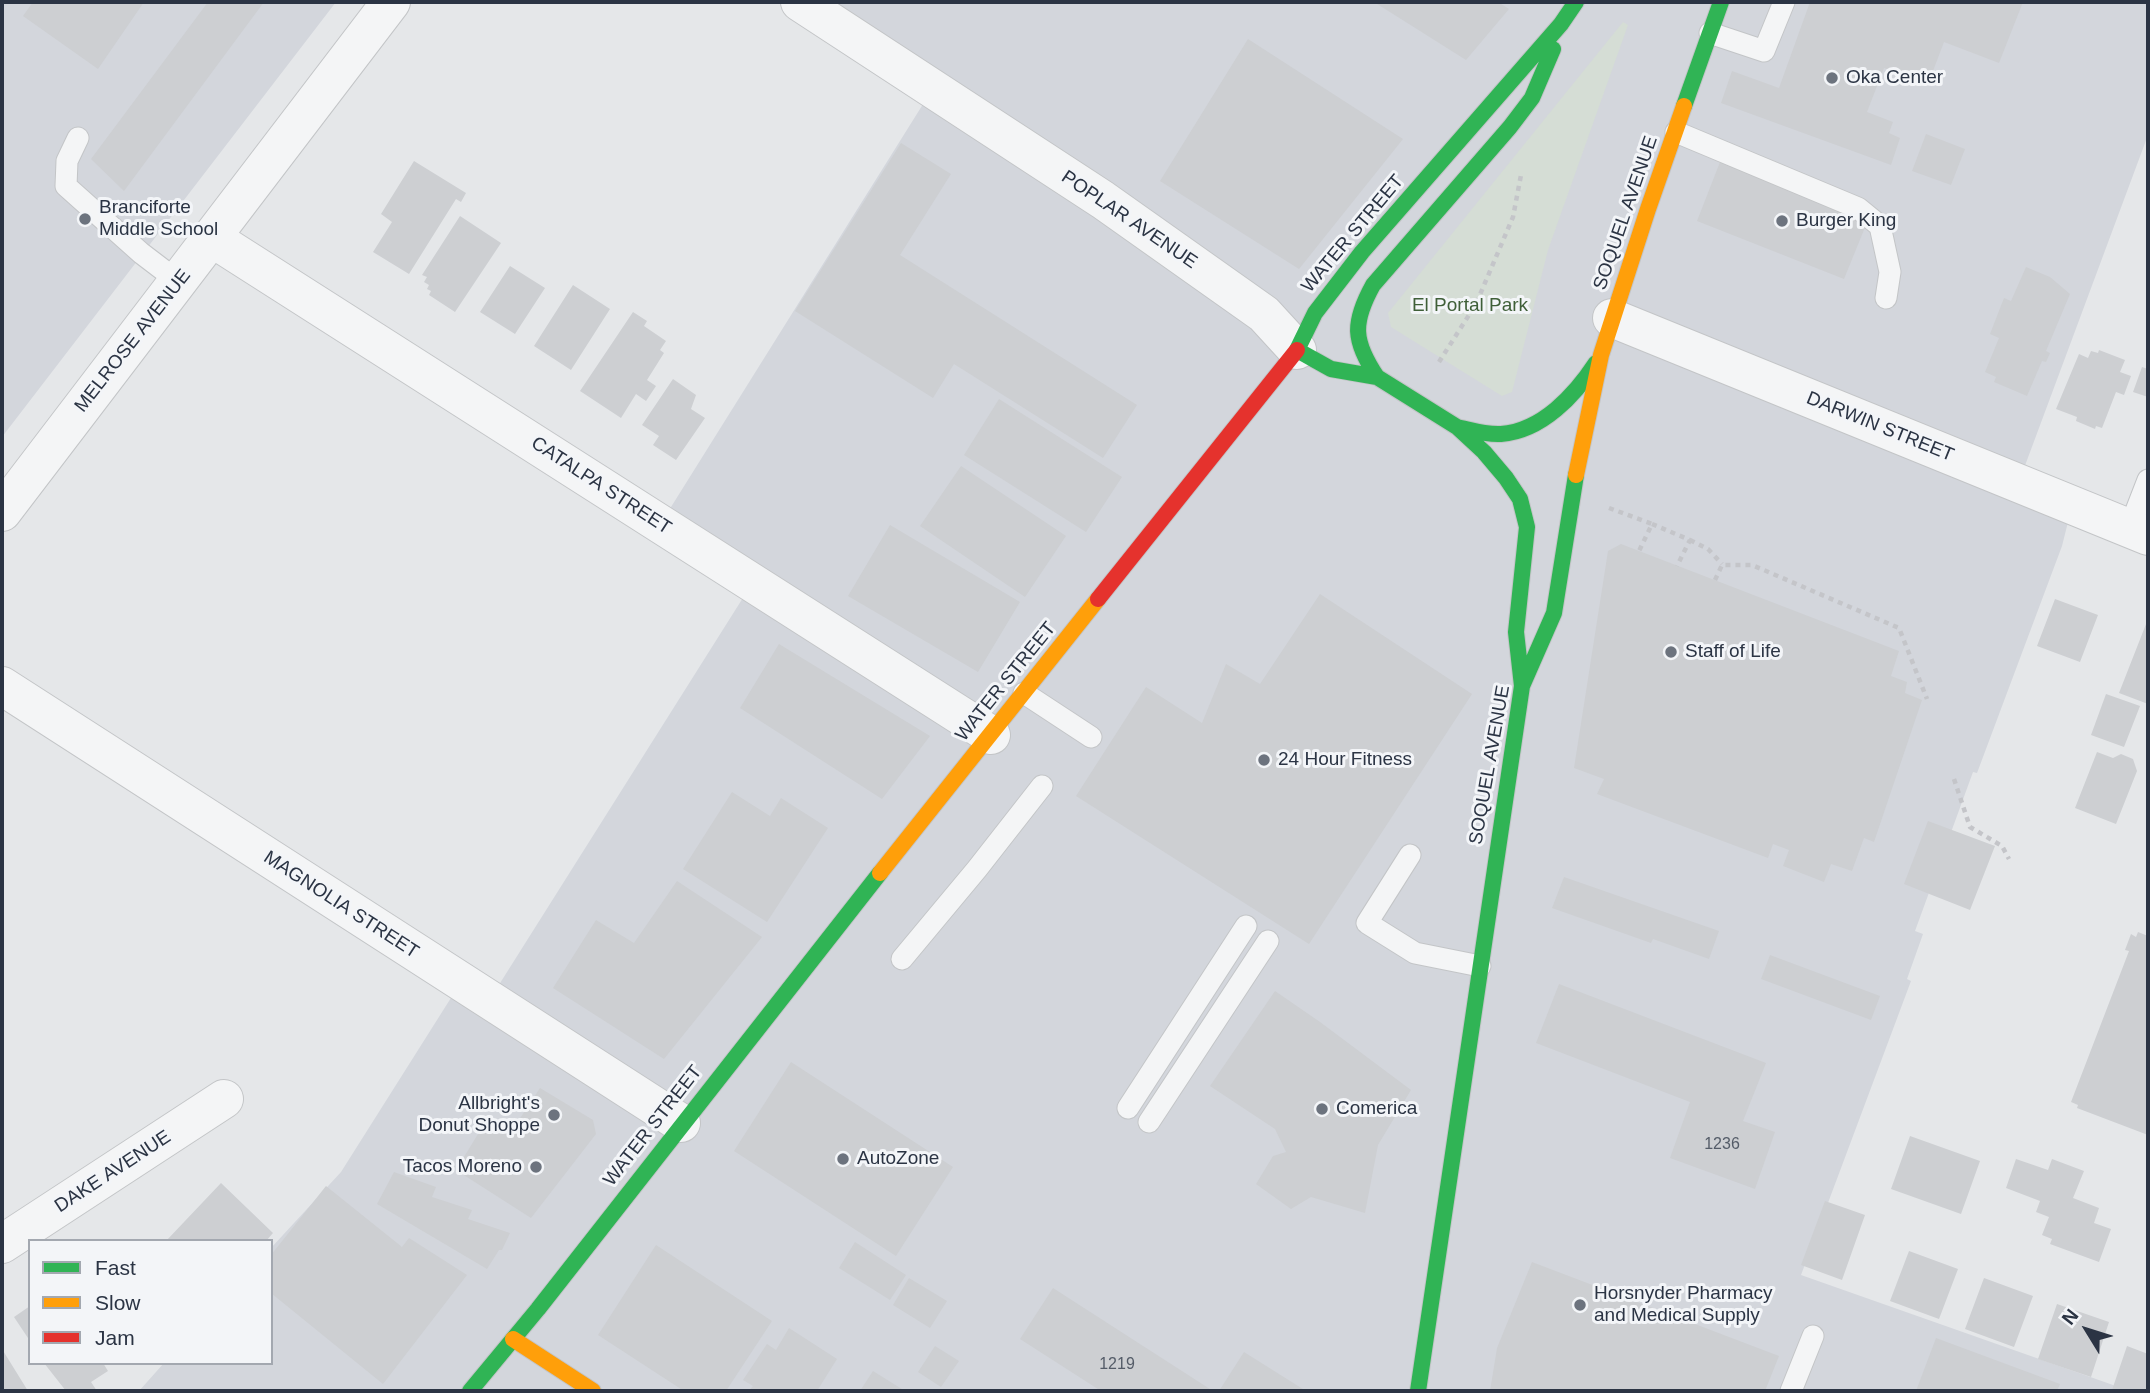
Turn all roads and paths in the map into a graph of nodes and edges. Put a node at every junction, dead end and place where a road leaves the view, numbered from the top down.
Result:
1 (391, 2) edge
2 (800, 2) edge
3 (1576, 2) edge
4 (1721, 2) edge
5 (1783, 2) edge
6 (1561, 24) junction
7 (1710, 33) junction
8 (1675, 132) junction
9 (79, 138) dead end
10 (1522, 169) dead end
11 (212, 238) junction
12 (178, 282) junction
13 (1886, 298) dead end
14 (1612, 318) junction
15 (1297, 351) junction
16 (1601, 355) junction
17 (1439, 362) dead end
18 (1377, 377) junction
19 (1457, 427) junction
20 (2148, 481) edge
21 (1606, 507) dead end
22 (2, 512) edge
23 (1652, 524) junction
24 (2139, 533) edge
25 (1689, 540) junction
26 (1639, 551) dead end
27 (1722, 565) junction
28 (1677, 566) dead end
29 (1715, 580) dead end
30 (2, 686) edge
31 (1522, 686) junction
32 (1024, 693) junction
33 (1927, 699) dead end
34 (991, 735) junction
35 (1091, 737) dead end
36 (1954, 779) dead end
37 (1042, 786) dead end
38 (1410, 855) dead end
39 (2009, 859) dead end
40 (1246, 926) dead end
41 (1268, 942) dead end
42 (902, 959) dead end
43 (1480, 966) junction
44 (224, 1099) dead end
45 (1128, 1108) dead end
46 (1149, 1122) dead end
47 (681, 1123) junction
48 (2, 1244) edge
49 (1813, 1336) dead end
50 (513, 1339) junction
51 (585, 1389) edge
52 (470, 1391) edge
53 (1418, 1391) edge
54 (1791, 1391) edge

1 - 11 street, MELROSE AVENUE
2 - 15 street, POPLAR AVENUE
3 - 6 main road, WATER STREET
4 - 7 main road, SOQUEL AVENUE
5 - 7 lane
6 - 15 main road, WATER STREET
6 - 18 main road
7 - 8 main road, SOQUEL AVENUE
8 - 13 lane
8 - 14 main road, SOQUEL AVENUE
9 - 12 lane
10 - 17 path
11 - 12 street, MELROSE AVENUE
11 - 34 street, CATALPA STREET
12 - 22 street, MELROSE AVENUE
14 - 16 main road, SOQUEL AVENUE
14 - 24 street, DARWIN STREET
15 - 18 main road, POPLAR AVENUE
15 - 32 main road, WATER STREET
16 - 19 main road
16 - 31 main road, SOQUEL AVENUE
18 - 19 main road, POPLAR AVENUE
19 - 31 main road
20 - 24 lane
21 - 23 path
23 - 25 path
23 - 26 path
25 - 27 path
25 - 28 path
27 - 29 path
27 - 33 path
30 - 47 street, MAGNOLIA STREET
31 - 43 main road, SOQUEL AVENUE
32 - 34 main road, WATER STREET
32 - 35 lane
34 - 47 main road, WATER STREET
36 - 39 path
37 - 42 lane
38 - 43 lane
40 - 45 lane
41 - 46 lane
43 - 53 main road, SOQUEL AVENUE
44 - 48 street, DAKE AVENUE
47 - 50 main road, WATER STREET
49 - 54 lane
50 - 51 main road
50 - 52 main road, WATER STREET

